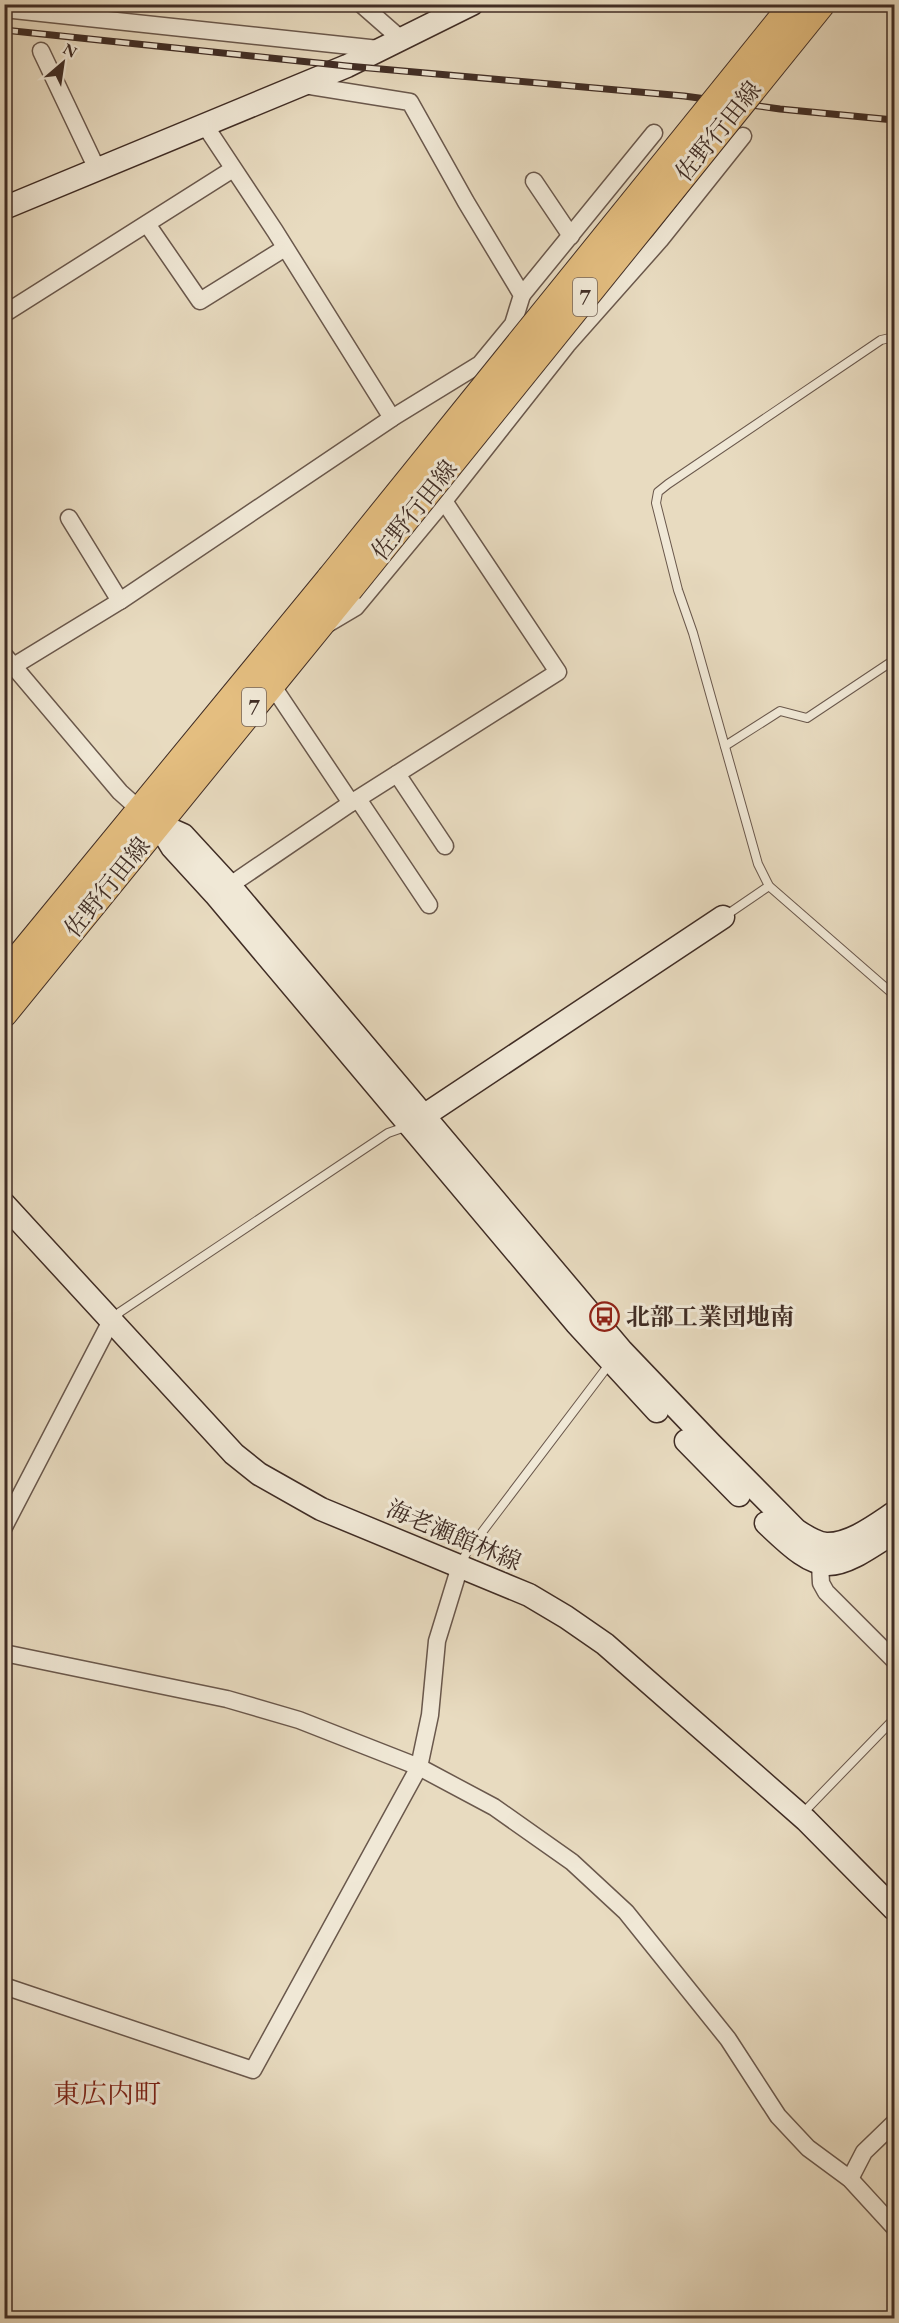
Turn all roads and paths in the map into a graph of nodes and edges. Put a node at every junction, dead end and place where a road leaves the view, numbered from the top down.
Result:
1 (361, 4) edge
2 (471, 4) edge
3 (793, 4) edge
4 (822, 4) edge
5 (4, 9) edge
6 (65, 10) edge
7 (392, 45) junction
8 (41, 51) dead end
9 (303, 85) junction
10 (204, 124) junction
11 (654, 133) dead end
12 (743, 136) dead end
13 (97, 169) junction
14 (233, 169) junction
15 (534, 181) dead end
16 (6, 204) edge
17 (147, 224) junction
18 (571, 236) junction
19 (285, 248) junction
20 (522, 295) junction
21 (4, 314) edge
22 (894, 337) edge
23 (392, 418) junction
24 (444, 501) junction
25 (69, 518) dead end
26 (340, 584) junction
27 (120, 601) junction
28 (315, 632) junction
29 (894, 660) edge
30 (7, 664) edge
31 (272, 685) junction
32 (725, 746) junction
33 (397, 774) junction
34 (355, 801) junction
35 (149, 817) junction
36 (445, 846) dead end
37 (769, 886) junction
38 (222, 890) junction
39 (429, 905) dead end
40 (723, 917) joint
41 (4, 975) edge
42 (894, 995) edge
43 (4, 1014) edge
44 (416, 1121) junction
45 (4, 1204) edge
46 (111, 1321) junction
47 (616, 1357) junction
48 (894, 1513) edge
49 (4, 1527) edge
50 (894, 1532) edge
51 (820, 1564) junction
52 (460, 1566) junction
53 (4, 1653) edge
54 (894, 1660) edge
55 (894, 1719) edge
56 (419, 1767) junction
57 (801, 1816) junction
58 (894, 1909) edge
59 (4, 1986) edge
60 (894, 2123) edge
61 (850, 2179) junction
62 (894, 2227) edge

1 - 7 street
2 - 7 street
3 - 26 main road, 佐野行田線 / 7, bridge
4 - 26 main road, 佐野行田線 / 7, bridge
5 - 6 street
6 - 7 street
7 - 9 street
8 - 13 street
9 - 10 street
9 - 20 street
10 - 13 street
10 - 14 street
11 - 18 street
12 - 24 street
13 - 16 street
14 - 17 street
14 - 19 street
15 - 18 street
17 - 19 street
17 - 21 street
18 - 20 street
19 - 23 street
20 - 23 street
22 - 32 lane
23 - 27 street
24 - 28 street
24 - 33 street
25 - 27 street
26 - 28 main road, 佐野行田線 / 7
26 - 35 main road, 佐野行田線 / 7
27 - 30 street
28 - 31 main road, 佐野行田線 / 7
29 - 32 lane
30 - 35 street
31 - 34 street
31 - 35 main road, 佐野行田線 / 7
32 - 37 lane
33 - 34 street
33 - 36 street
34 - 38 street
34 - 39 street
35 - 38 street
35 - 41 main road, 佐野行田線 / 7
35 - 43 main road, 佐野行田線 / 7
37 - 40 lane
37 - 42 lane
38 - 44 street
40 - 44 street
44 - 46 lane
44 - 47 street
45 - 46 street, 海老瀬館林線
46 - 49 street
46 - 52 street, 海老瀬館林線
47 - 48 street
47 - 51 street
47 - 52 lane
50 - 51 street
51 - 54 street
52 - 56 street
52 - 57 street, 海老瀬館林線
53 - 56 street
55 - 57 lane
56 - 59 street
56 - 61 street
57 - 58 street, 海老瀬館林線
60 - 61 street
61 - 62 street

